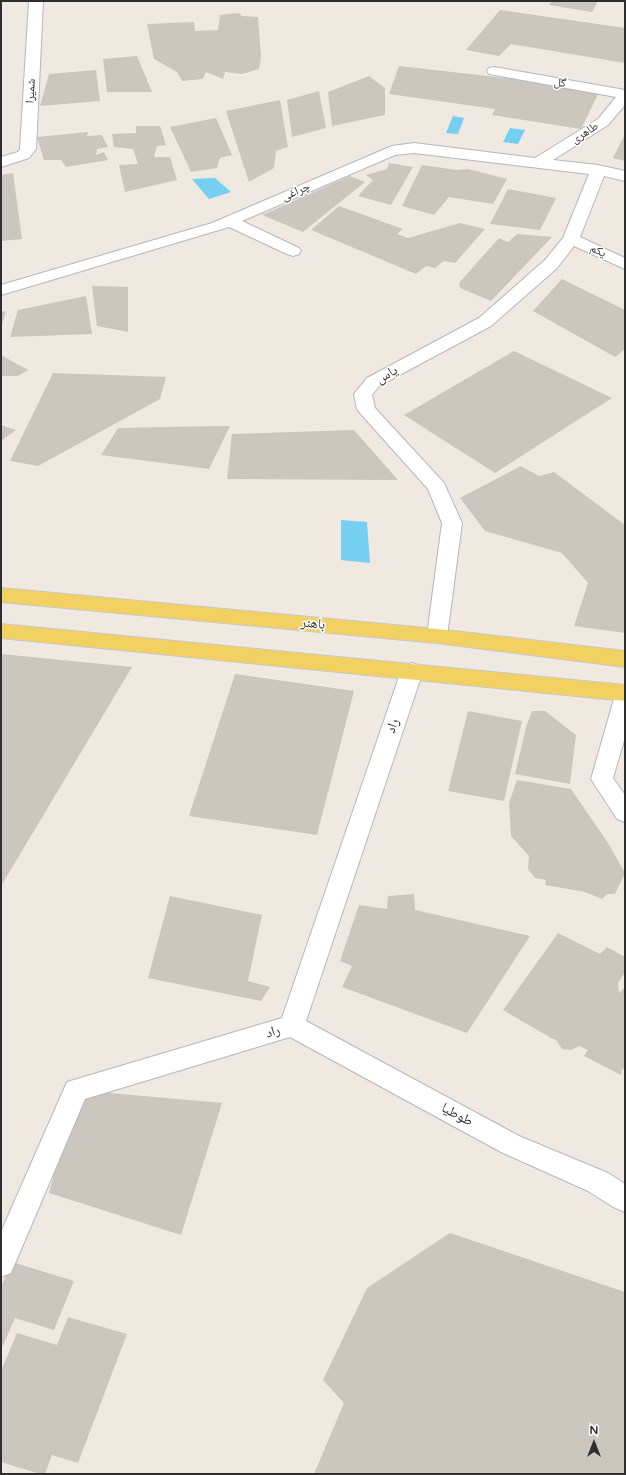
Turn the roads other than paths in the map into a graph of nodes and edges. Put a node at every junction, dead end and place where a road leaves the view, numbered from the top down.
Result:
1 (36, 1) edge
2 (494, 72) dead end
3 (625, 95) edge
4 (609, 115) junction
5 (625, 118) edge
6 (1, 162) edge
7 (538, 163) junction
8 (598, 170) junction
9 (625, 176) edge
10 (228, 221) junction
11 (571, 239) junction
12 (294, 251) dead end
13 (625, 264) edge
14 (1, 290) edge
15 (1, 595) edge
16 (1, 631) edge
17 (437, 636) junction
18 (625, 659) edge
19 (412, 671) junction
20 (625, 693) edge
21 (625, 699) edge
22 (625, 813) edge
23 (292, 1026) junction
24 (625, 1200) edge
25 (1, 1264) edge

1 - 6 street, شمیرا
2 - 3 street, گل
3 - 4 street, طاهری
4 - 5 street
4 - 7 street, طاهری
7 - 8 street, چراغی
7 - 10 street, چراغی
8 - 9 street, چراغی
8 - 11 street, یاس
10 - 12 street
10 - 14 street, چراغی
11 - 13 street, یکم
11 - 17 street, یاس
15 - 17 main road, باهنر
16 - 19 main road
17 - 18 main road, باهنر
19 - 20 main road
19 - 23 street, راد
21 - 22 street
23 - 24 street, طوطیا
23 - 25 street, راد

